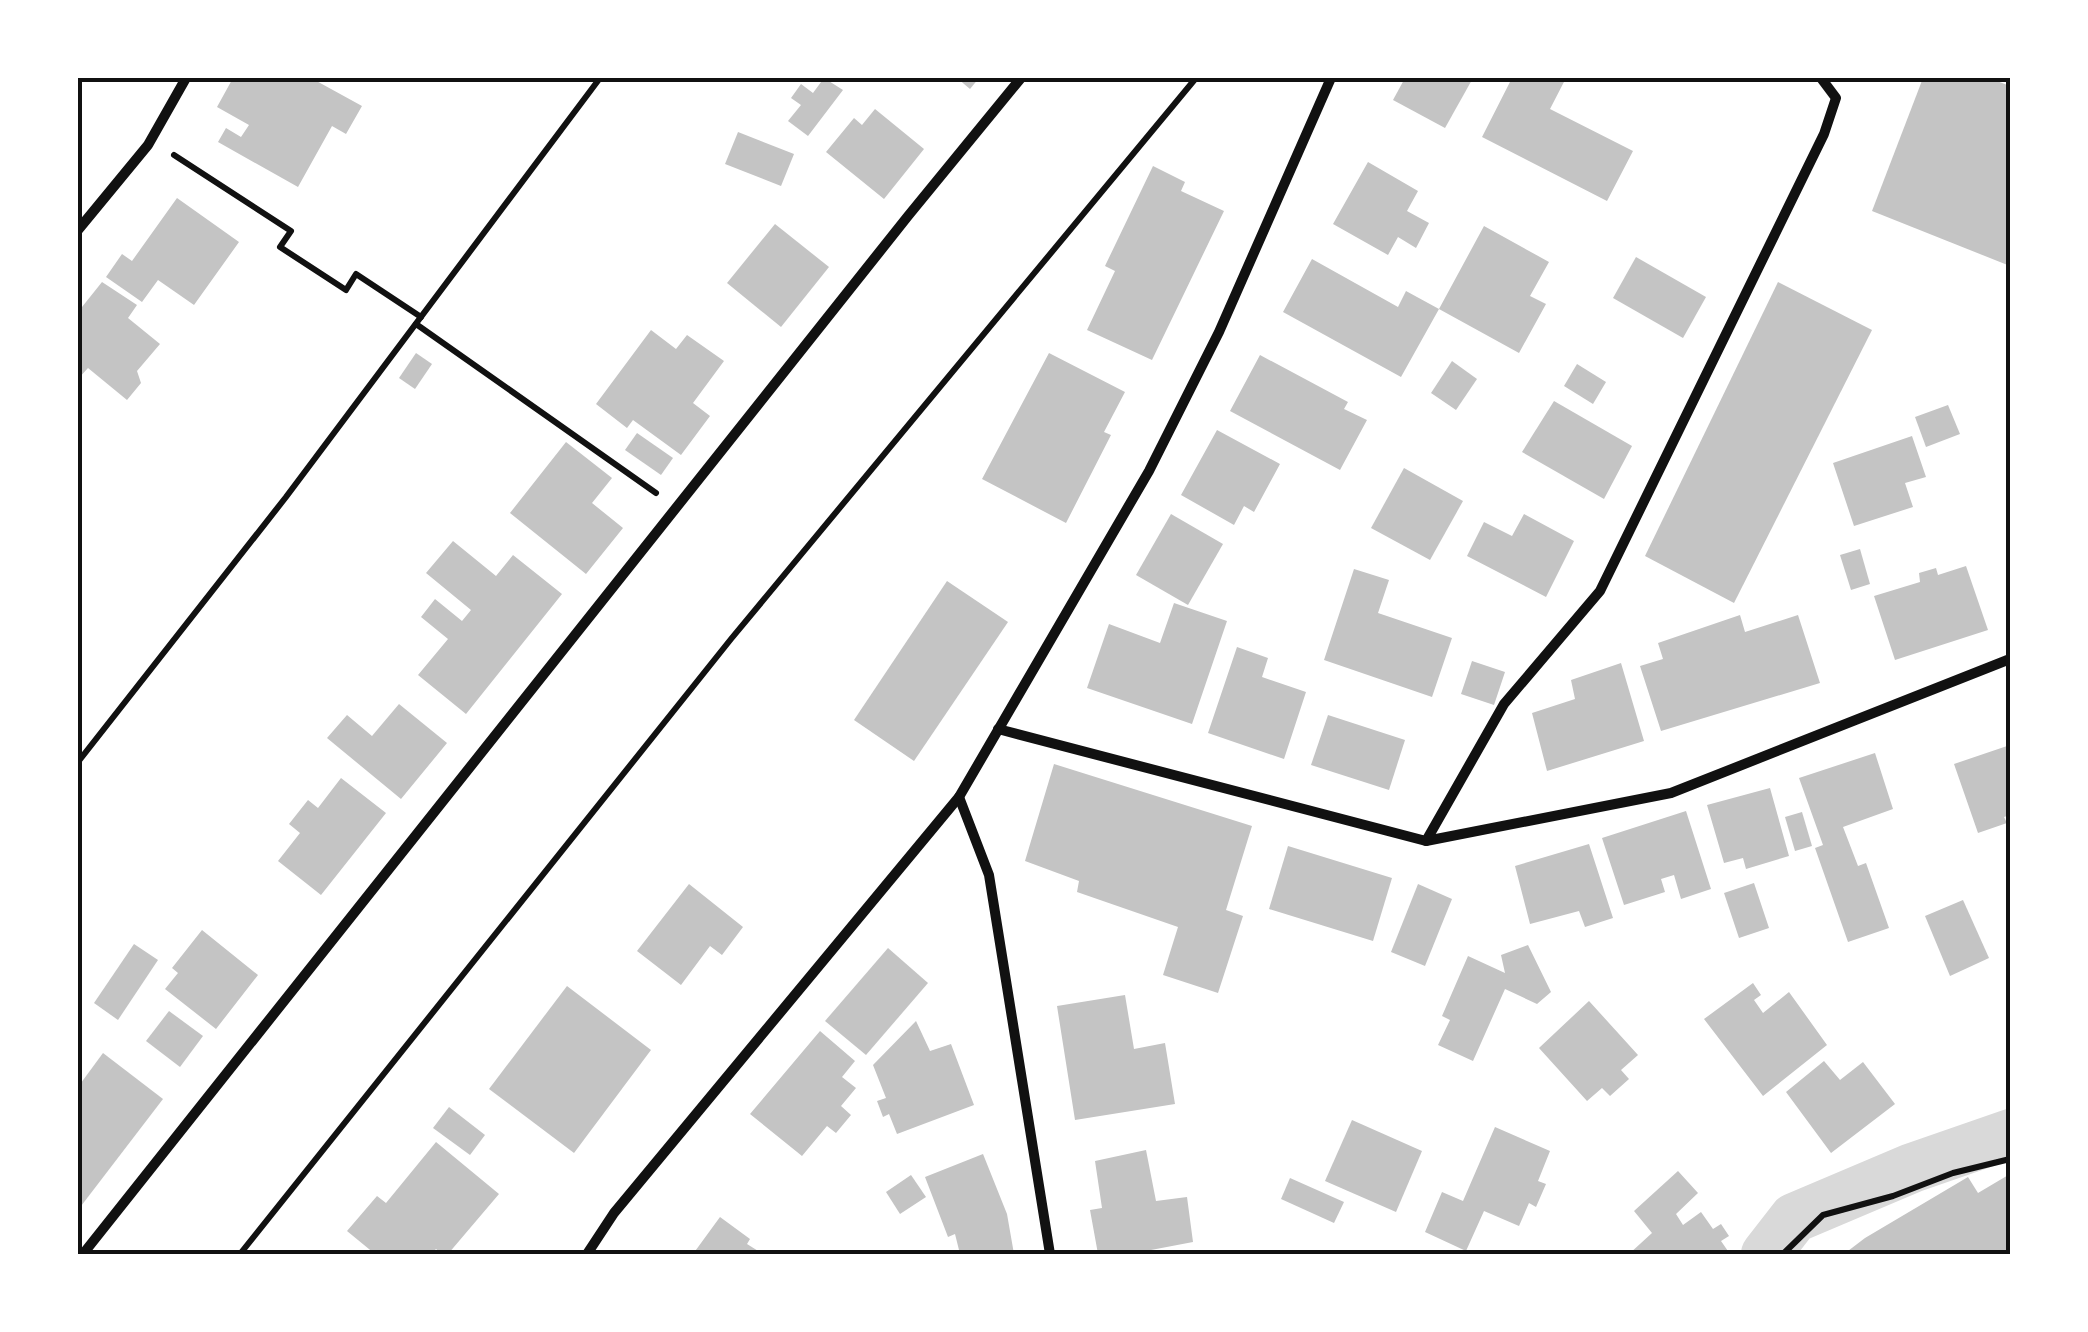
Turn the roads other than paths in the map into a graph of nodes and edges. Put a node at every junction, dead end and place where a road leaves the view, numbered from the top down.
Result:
1 (186, 78) edge
2 (1021, 78) edge
3 (1331, 78) edge
4 (1821, 78) edge
5 (78, 230) edge
6 (2010, 659) edge
7 (998, 729) junction
8 (960, 797) junction
9 (1426, 841) junction
10 (83, 1254) edge
11 (588, 1254) edge
12 (1050, 1254) edge

1 - 5 street
2 - 10 street
3 - 7 street
4 - 9 street
6 - 9 street
7 - 8 street
7 - 9 street
8 - 11 street
8 - 12 street

